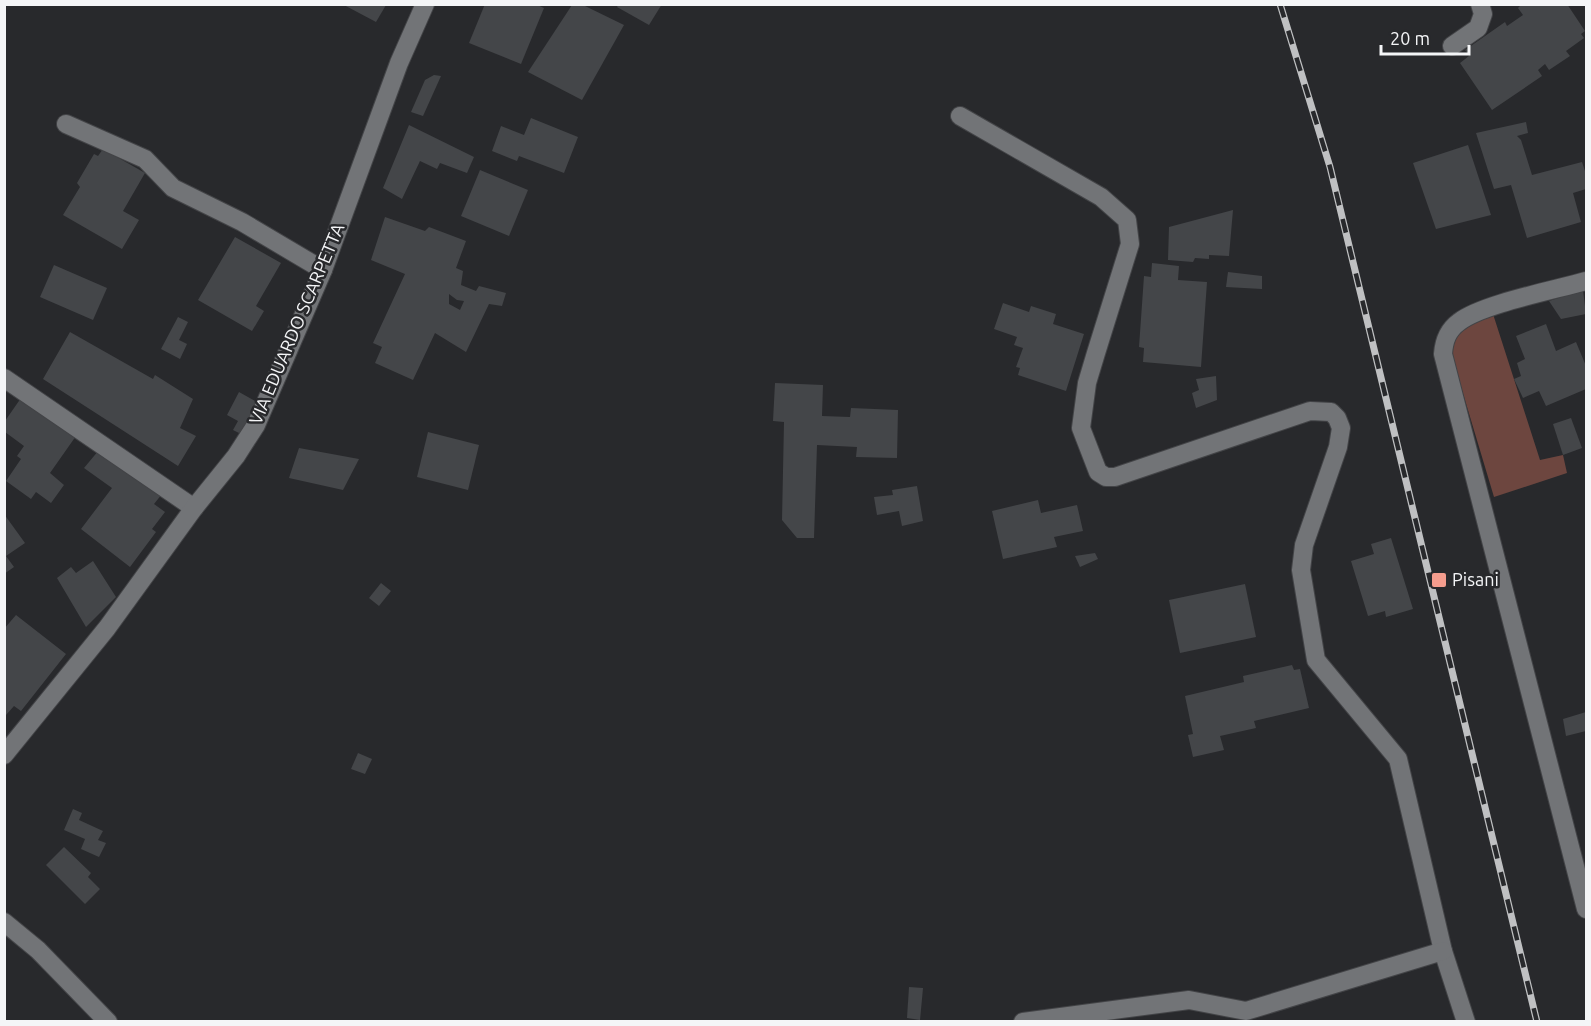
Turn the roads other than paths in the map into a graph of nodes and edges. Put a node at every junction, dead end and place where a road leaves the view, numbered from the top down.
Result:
1 (425, 4) edge
2 (1480, 4) edge
3 (1452, 46) dead end
4 (960, 116) dead end
5 (66, 124) dead end
6 (323, 270) junction
7 (1587, 281) edge
8 (4, 378) edge
9 (194, 508) junction
10 (4, 755) edge
11 (1587, 909) edge
12 (4, 922) edge
13 (1443, 951) junction
14 (108, 1022) edge
15 (1023, 1022) edge
16 (1466, 1022) edge

1 - 6 street, VIA EDUARDO SCARPETTA
2 - 3 street
4 - 13 street
5 - 6 street
6 - 9 street, VIA EDUARDO SCARPETTA
7 - 11 street
8 - 9 street
9 - 10 street, VIA EDUARDO SCARPETTA
12 - 14 street
13 - 15 street
13 - 16 street

